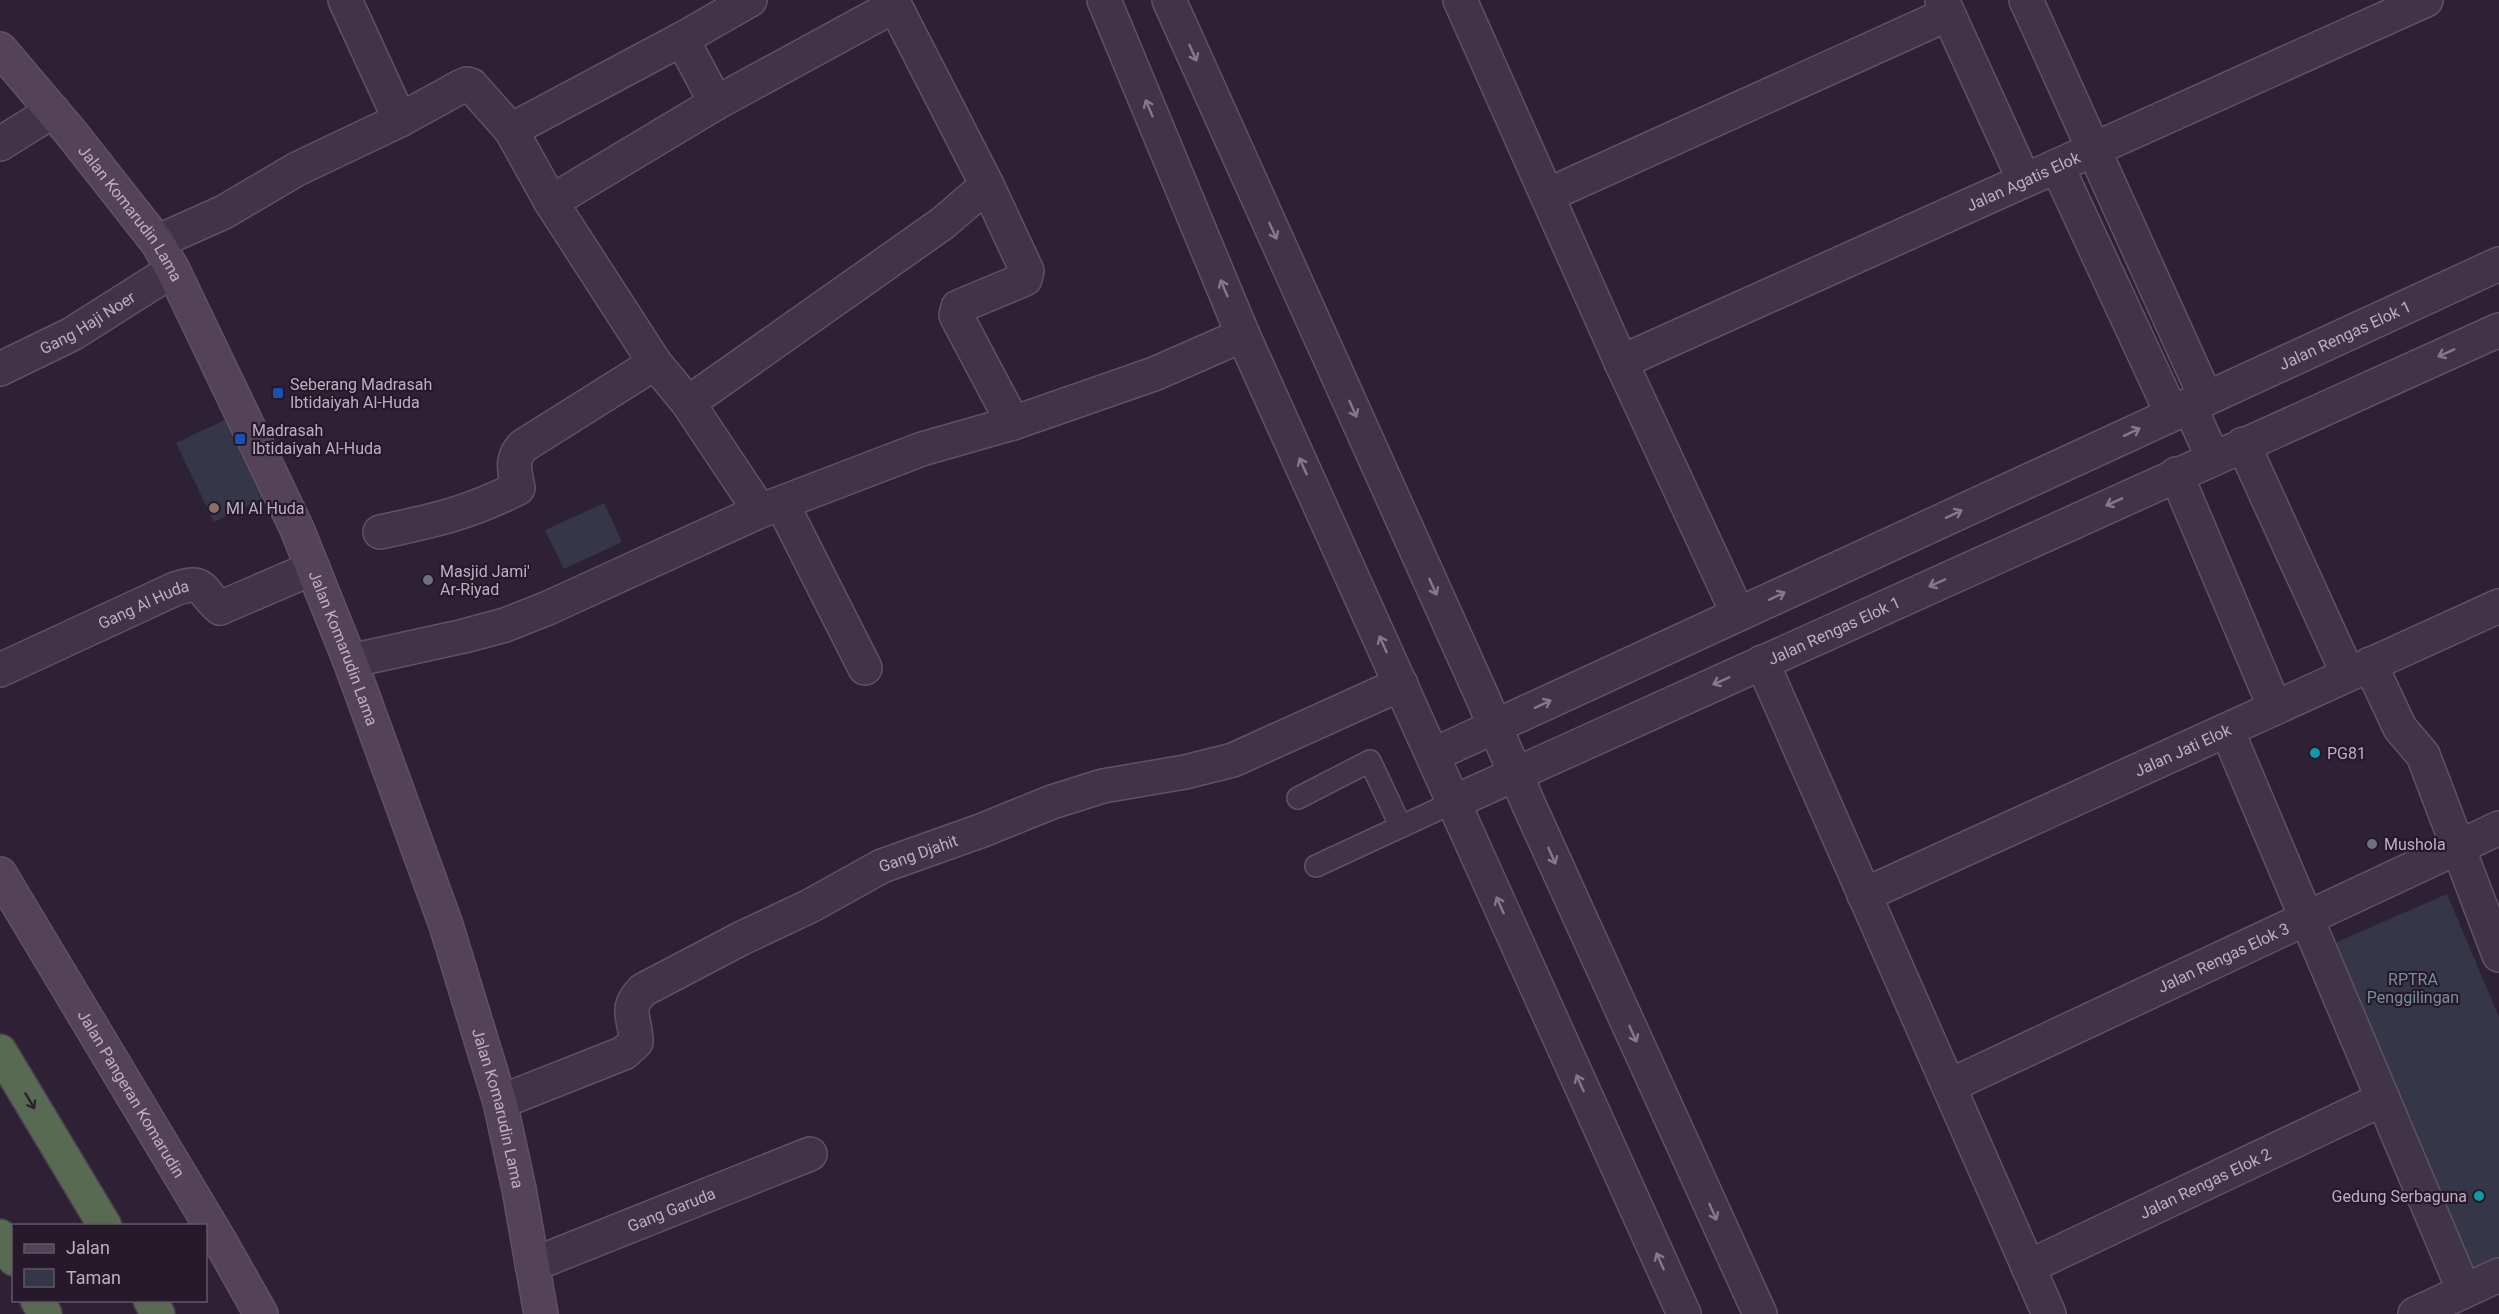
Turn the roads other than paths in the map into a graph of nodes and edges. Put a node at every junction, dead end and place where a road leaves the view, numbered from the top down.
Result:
1 (345, 0) edge
2 (750, 0) edge
3 (1104, 0) edge
4 (1169, 0) edge
5 (2026, 0) edge
6 (2426, 0) edge
7 (1465, 2) edge
8 (893, 3) edge
9 (1945, 7) edge
10 (682, 39) junction
11 (0, 49) edge
12 (716, 103) junction
13 (53, 111) junction
14 (400, 120) junction
15 (511, 130) junction
16 (0, 144) edge
17 (2094, 149) junction
18 (2057, 166) junction
19 (2024, 180) junction
20 (987, 185) junction
21 (1548, 195) junction
22 (551, 202) junction
23 (157, 242) junction
24 (2499, 264) edge
25 (173, 270) junction
26 (2499, 330) edge
27 (1244, 334) junction
28 (1621, 362) junction
29 (655, 363) junction
30 (0, 369) edge
31 (688, 403) junction
32 (2189, 406) junction
33 (1013, 423) junction
34 (2243, 444) junction
35 (2213, 458) junction
36 (2176, 474) junction
37 (771, 507) junction
38 (380, 532) dead end
39 (313, 568) junction
40 (2499, 606) edge
41 (1738, 614) junction
42 (350, 661) junction
43 (1762, 662) junction
44 (2365, 667) junction
45 (865, 668) dead end
46 (0, 670) edge
47 (1401, 684) junction
48 (2275, 708) junction
49 (1496, 726) junction
50 (2226, 730) junction
51 (1433, 755) junction
52 (1517, 774) junction
53 (1298, 798) dead end
54 (1454, 802) junction
55 (1401, 827) junction
56 (2499, 828) edge
57 (2458, 847) junction
58 (1316, 866) dead end
59 (0, 874) edge
60 (1864, 895) junction
61 (2307, 919) junction
62 (2499, 955) edge
63 (0, 1051) edge
64 (1948, 1086) junction
65 (2383, 1099) junction
66 (500, 1102) junction
67 (810, 1154) dead end
68 (104, 1224) edge
69 (0, 1236) edge
70 (12, 1256) edge
71 (532, 1266) junction
72 (2028, 1267) junction
73 (2499, 1275) edge
74 (2464, 1291) junction
75 (261, 1314) edge
76 (541, 1314) edge
77 (1684, 1314) edge
78 (1760, 1314) edge
79 (2049, 1314) edge
80 (2415, 1314) edge

1 - 14 street
2 - 10 street
27 -> 3 street
4 -> 49 street
5 - 17 street
6 - 17 street, Jalan Agatis Elok
7 - 21 street
8 - 12 street
8 - 20 street
9 - 19 street
9 - 21 street
10 - 12 street
10 - 15 street
11 - 13 street, Jalan Komarudin Lama
12 - 22 street
13 - 16 street
13 - 23 street, Jalan Komarudin Lama
14 - 15 street
14 - 23 street
15 - 22 street
17 - 18 street, Jalan Agatis Elok
17 - 32 street
18 - 19 street, Jalan Agatis Elok
18 - 32 street
19 - 28 street, Jalan Agatis Elok
20 - 31 street
20 - 33 street
21 - 28 street
22 - 29 street
23 - 25 street, Jalan Komarudin Lama
24 - 32 street, Jalan Rengas Elok 1
25 - 30 street, Gang Haji Noer
25 - 39 street, Jalan Komarudin Lama
26 -> 34 street, Jalan Rengas Elok 1
27 - 33 street
47 -> 27 street
28 - 41 street
29 - 31 street
29 - 38 street
31 - 37 street
32 - 35 street
41 -> 32 street, Jalan Rengas Elok 1
33 - 37 street
34 - 35 street, Jalan Rengas Elok 1
34 - 44 street
35 - 36 street, Jalan Rengas Elok 1
36 -> 43 street, Jalan Rengas Elok 1
36 - 48 street
37 - 42 street
37 - 45 street
39 - 42 street, Jalan Komarudin Lama
39 - 46 street, Gang Al Huda
40 - 44 street, Jalan Jati Elok
49 -> 41 street, Jalan Rengas Elok 1
42 - 66 street, Jalan Komarudin Lama
43 -> 52 street, Jalan Rengas Elok 1
43 - 60 street
44 - 48 street, Jalan Jati Elok
44 - 57 street
47 - 51 street
47 - 66 street, Gang Djahit
48 - 50 street, Jalan Jati Elok
49 - 51 street, Jalan Rengas Elok 1
49 - 52 street
50 - 60 street, Jalan Jati Elok
50 - 61 street
51 - 54 street
52 - 54 street, Jalan Rengas Elok 1
52 -> 78 street
53 - 55 lane
54 - 55 lane
77 -> 54 street
55 - 58 lane
56 - 57 street, Jalan Rengas Elok 3
57 - 61 street, Jalan Rengas Elok 3
57 - 62 street
59 - 75 street, Jalan Pangeran Komarudin
60 - 64 street
61 - 64 street, Jalan Rengas Elok 3
61 - 65 street
63 -> 68 highway
64 - 72 street
65 - 72 street, Jalan Rengas Elok 2
65 - 74 street
66 - 71 street, Jalan Komarudin Lama
67 - 71 street, Gang Garuda
69 - 70 highway
71 - 76 street, Jalan Komarudin Lama
72 - 79 street
73 - 74 street
74 - 80 street

